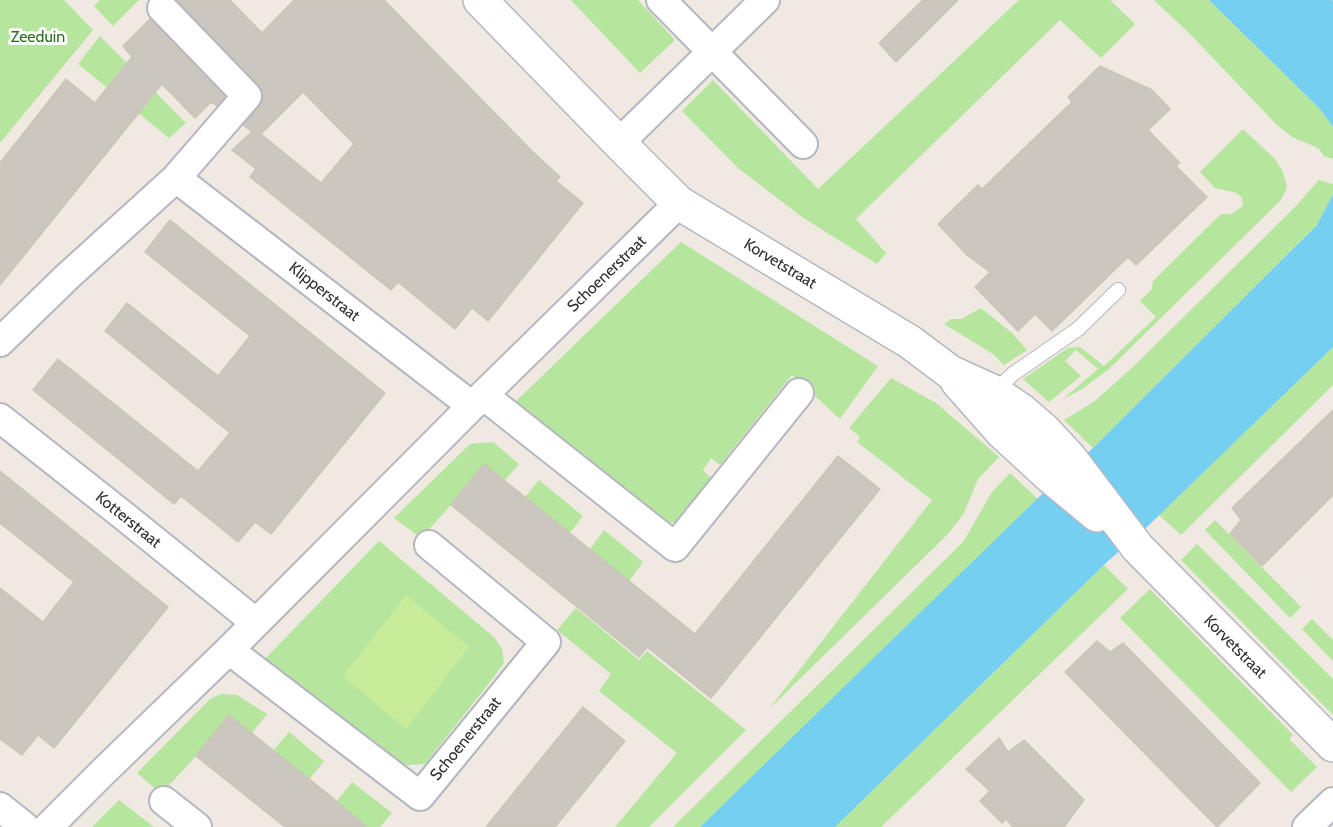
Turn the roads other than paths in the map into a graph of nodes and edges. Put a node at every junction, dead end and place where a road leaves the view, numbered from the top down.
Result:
1 (480, 0) edge
2 (661, 0) edge
3 (765, 0) edge
4 (162, 8) dead end
5 (712, 52) junction
6 (619, 143) junction
7 (803, 144) dead end
8 (176, 178) junction
9 (679, 203) junction
10 (1118, 290) dead end
11 (0, 342) edge
12 (799, 393) dead end
13 (987, 400) junction
14 (477, 401) junction
15 (0, 418) edge
16 (429, 545) dead end
17 (255, 622) junction
18 (229, 650) junction
19 (1333, 745) edge
20 (164, 801) dead end
21 (1333, 802) edge
22 (0, 807) edge
23 (25, 827) edge
24 (48, 827) edge
25 (197, 827) edge
26 (1307, 827) edge

1 - 6 street, Korvetstraat
2 - 5 street
3 - 5 street
4 - 8 street
5 - 6 street
5 - 7 street
6 - 9 street, Korvetstraat
8 - 11 street
8 - 14 street, Klipperstraat
9 - 13 street, Korvetstraat
9 - 14 street, Schoenerstraat
10 - 13 lane
12 - 14 street
13 - 19 street, Korvetstraat
14 - 17 street, Schoenerstraat
15 - 17 street, Kotterstraat
16 - 18 street, Schoenerstraat
17 - 18 street, Schoenerstraat
18 - 24 street, Schoenerstraat
20 - 25 street
21 - 26 street
22 - 23 street

